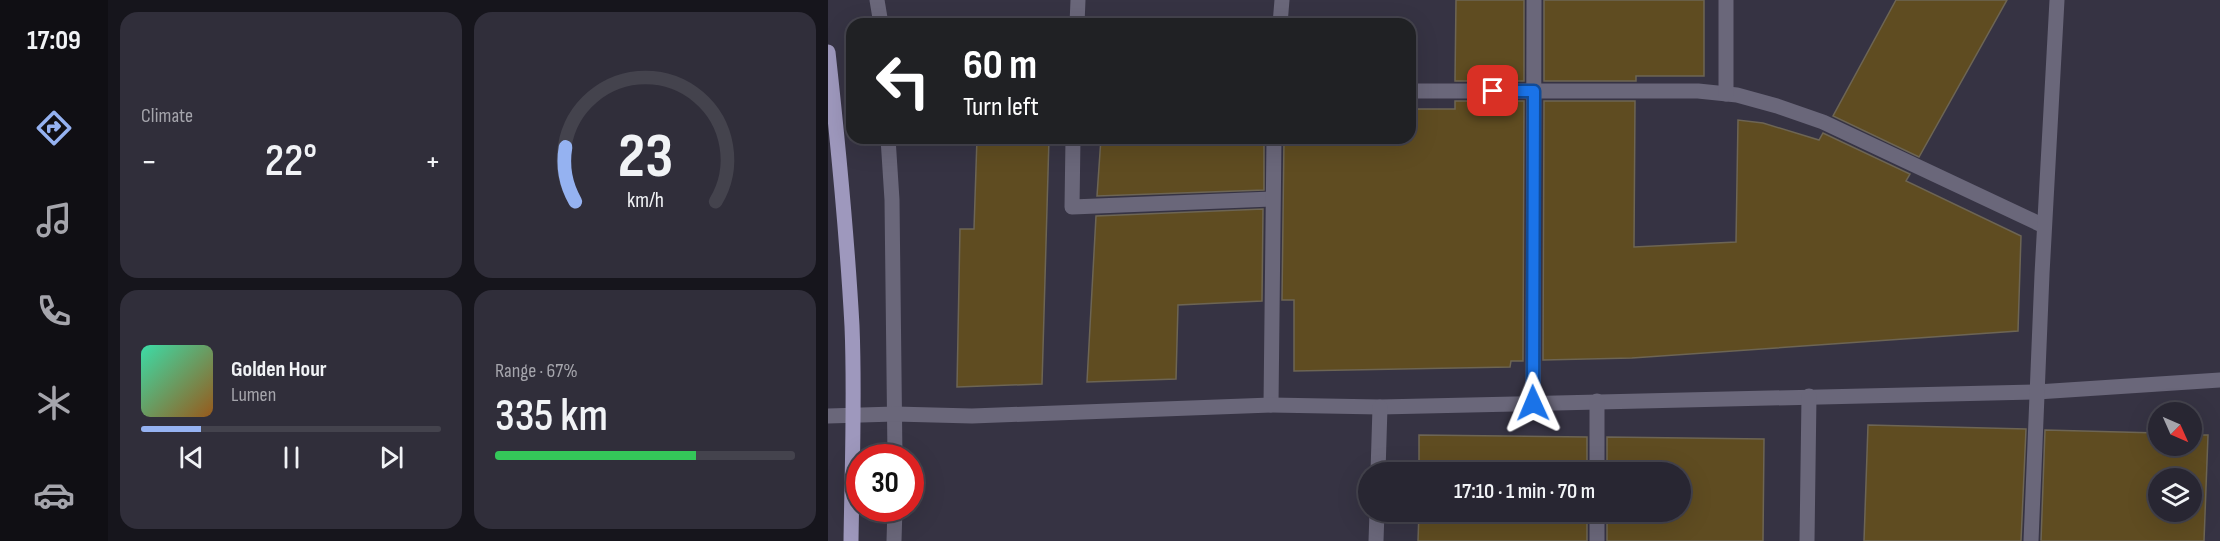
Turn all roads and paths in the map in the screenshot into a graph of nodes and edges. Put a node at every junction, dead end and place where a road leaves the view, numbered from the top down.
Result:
1 (877, 0) edge
2 (1078, 0) edge
3 (1282, 0) edge
4 (1534, 0) edge
5 (1726, 0) edge
6 (2057, 0) edge
7 (879, 18) edge
8 (1077, 18) edge
9 (1280, 18) edge
10 (828, 52) edge
11 (1416, 91) edge
12 (1534, 91) junction
13 (1726, 94) junction
14 (888, 144) edge
15 (1073, 144) edge
16 (1274, 144) edge
17 (1272, 199) junction
18 (2044, 226) junction
19 (2220, 380) edge
20 (2037, 392) junction
21 (1809, 396) junction
22 (1597, 401) junction
23 (1533, 403) junction
24 (1271, 405) junction
25 (1380, 406) junction
26 (853, 414) junction
27 (895, 414) junction
28 (828, 416) edge
29 (895, 444) edge
30 (1378, 462) edge
31 (1597, 462) edge
32 (895, 522) edge
33 (1377, 522) edge
34 (1597, 522) edge
35 (851, 541) edge
36 (894, 541) edge
37 (1376, 541) edge
38 (1597, 541) edge
39 (1808, 541) edge
40 (2031, 541) edge

1 - 7 street
2 - 8 street
3 - 9 street
4 - 12 street
5 - 13 street
6 - 18 street
10 - 26 main road
11 - 12 street
12 - 13 street
12 - 23 street
13 - 18 street
14 - 27 street
15 - 17 street
16 - 17 street
17 - 24 street
18 - 20 street
19 - 20 street
20 - 21 street
20 - 40 street
21 - 22 street
21 - 39 street
22 - 23 street
22 - 31 street
23 - 25 street
24 - 25 street
24 - 27 street
25 - 30 street
26 - 27 street
26 - 28 street
26 - 35 main road
27 - 29 street
32 - 36 street
33 - 37 street
34 - 38 street

